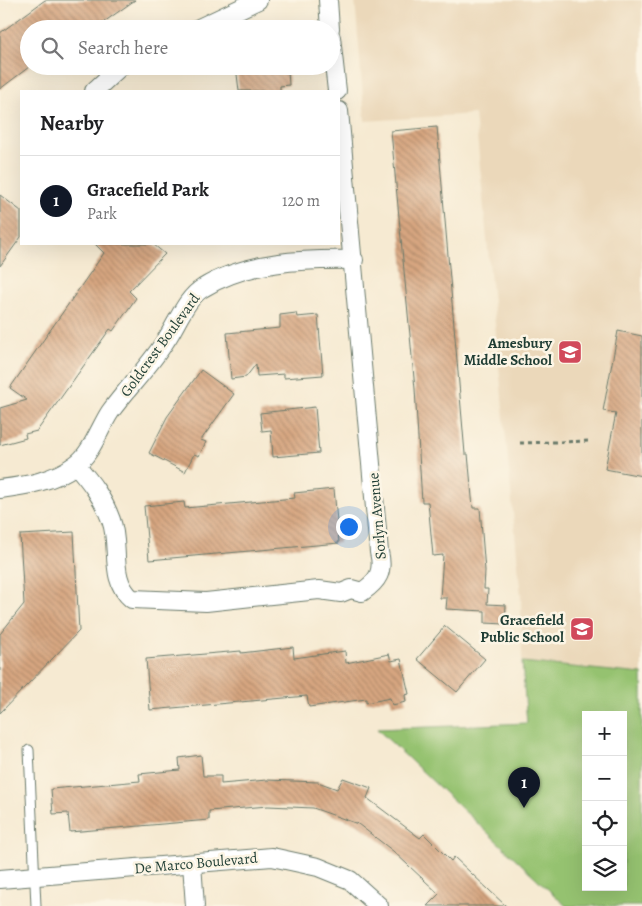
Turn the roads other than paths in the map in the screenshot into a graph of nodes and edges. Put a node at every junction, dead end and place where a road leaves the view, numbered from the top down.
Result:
1 (258, 0) edge
2 (328, 0) edge
3 (216, 20) edge
4 (329, 20) edge
5 (112, 75) edge
6 (335, 75) edge
7 (95, 90) edge
8 (337, 90) edge
9 (340, 121) edge
10 (354, 260) junction
11 (76, 465) junction
12 (0, 489) edge
13 (30, 750) dead end
14 (192, 864) junction
15 (34, 876) junction
16 (0, 879) edge
17 (36, 906) edge
18 (195, 906) edge
19 (379, 906) edge

1 - 3 street
2 - 4 street
5 - 7 street
6 - 8 street
9 - 10 street, Sorlyn Avenue
10 - 11 street, Goldcrest Boulevard
10 - 11 street, Sorlyn Avenue
11 - 12 street, Goldcrest Boulevard
13 - 15 lane
14 - 15 street, De Marco Boulevard
14 - 18 street
14 - 19 street, De Marco Boulevard
15 - 16 street, De Marco Boulevard
15 - 17 lane

